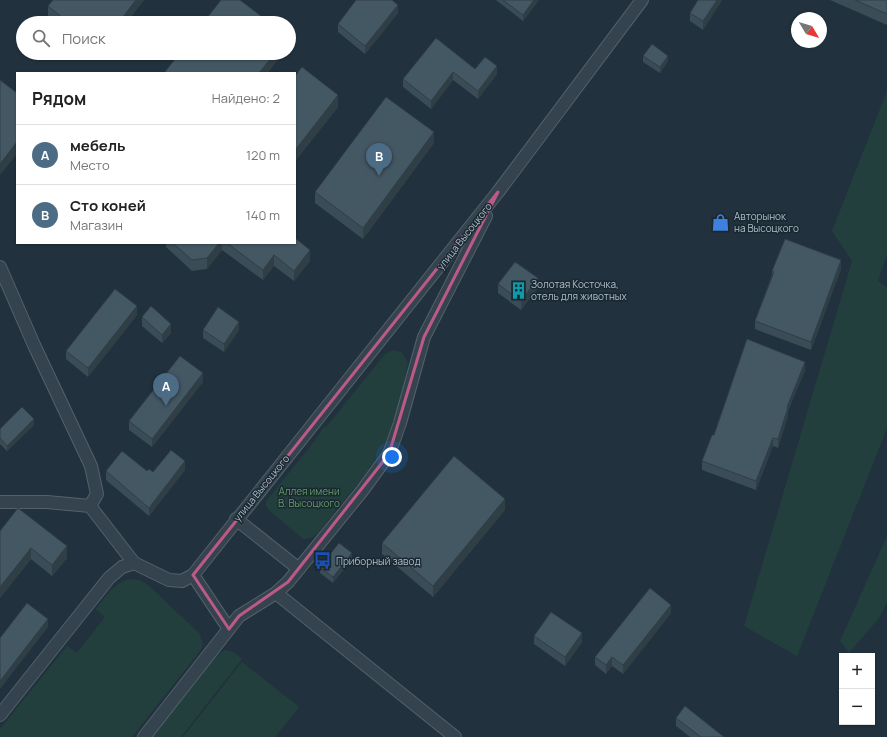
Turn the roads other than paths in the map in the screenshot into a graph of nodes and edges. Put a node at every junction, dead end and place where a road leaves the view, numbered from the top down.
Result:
1 (642, 0) edge
2 (498, 192) junction
3 (0, 267) edge
4 (0, 502) edge
5 (90, 506) junction
6 (236, 519) junction
7 (134, 563) junction
8 (299, 569) junction
9 (193, 575) junction
10 (276, 593) junction
11 (229, 629) junction
12 (0, 715) edge
13 (144, 737) edge
14 (455, 737) edge

1 - 2 street, улица Высоцкого
2 - 6 street, улица Высоцкого
2 - 8 street, улица Высоцкого
3 - 5 street
4 - 5 street
5 - 7 street
6 - 8 street
6 - 9 street, улица Высоцкого
7 - 9 street
7 - 12 street
8 - 10 street, улица Высоцкого
9 - 11 street
10 - 11 street, улица Высоцкого
10 - 14 street
11 - 13 street

